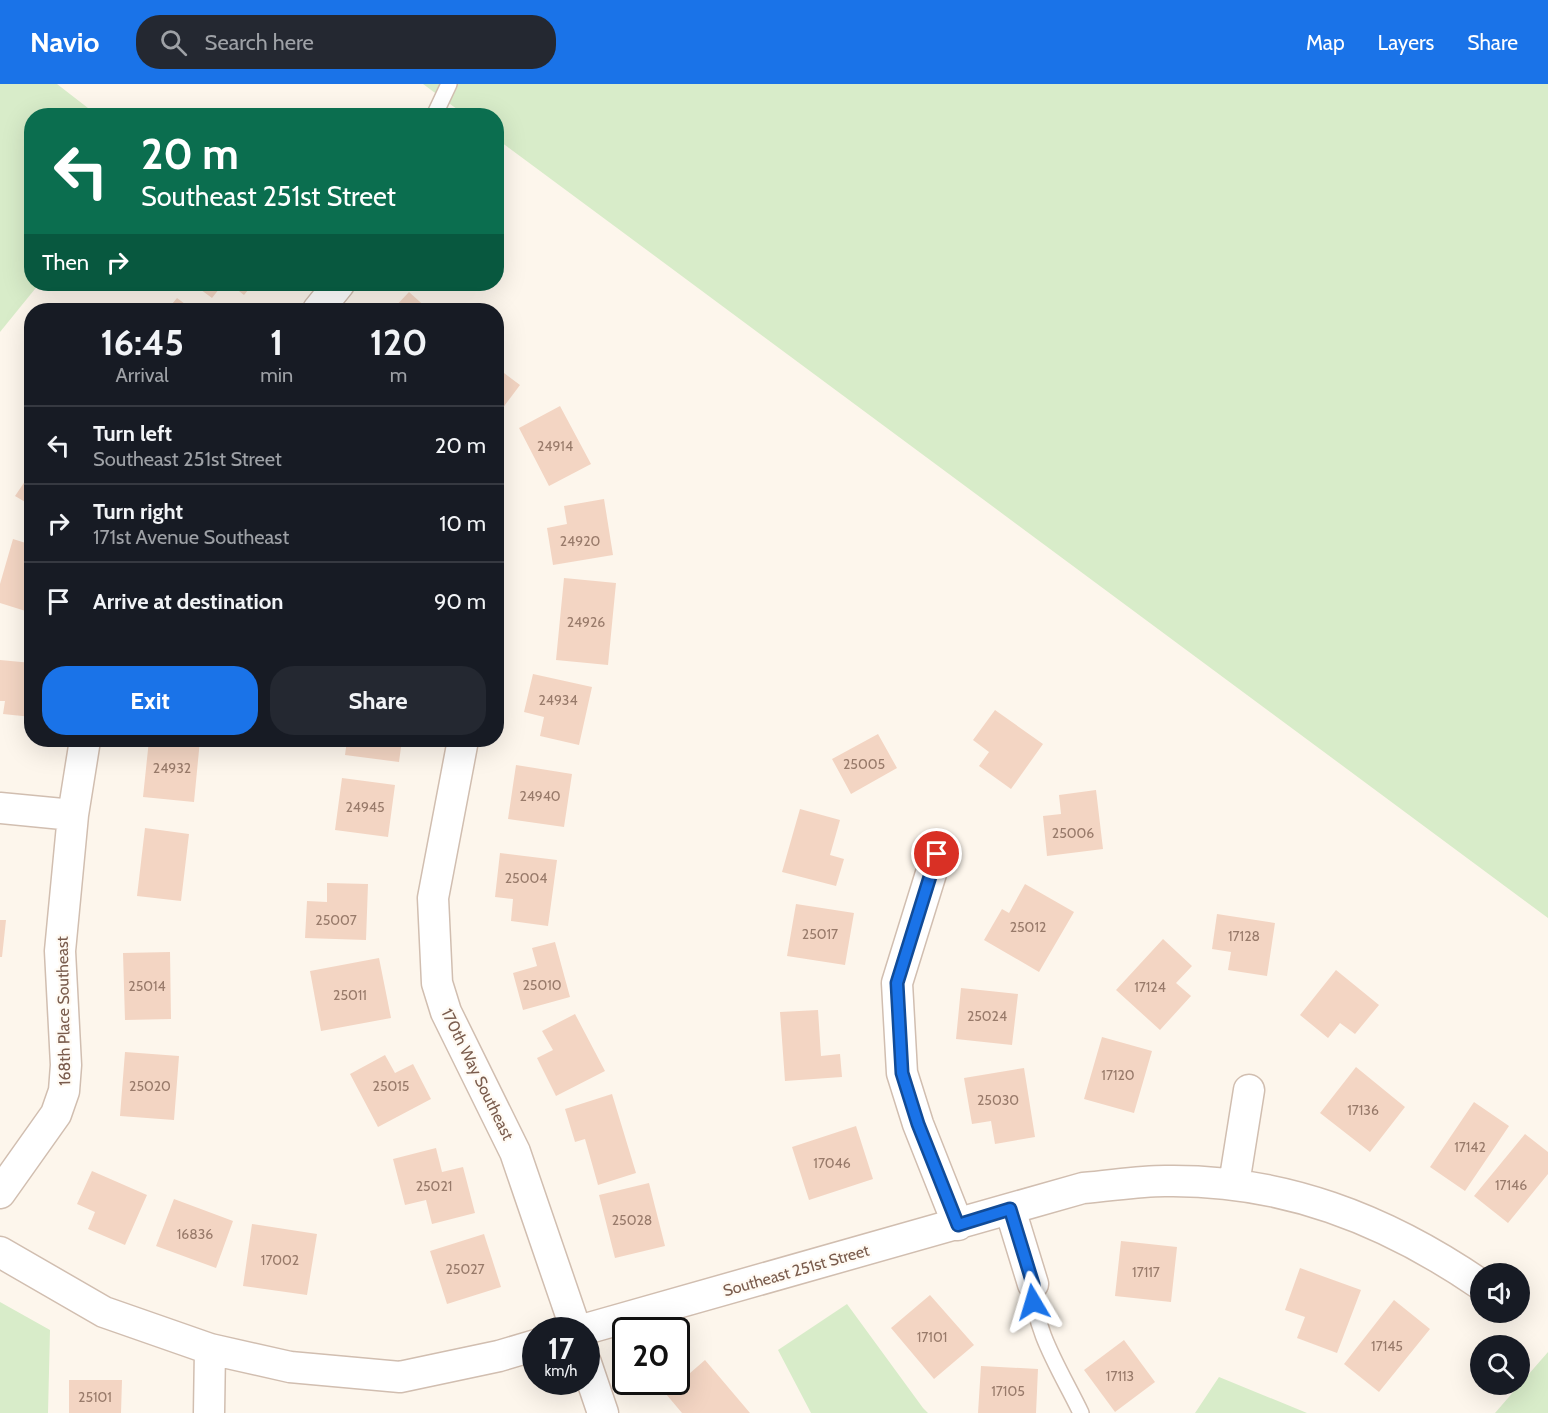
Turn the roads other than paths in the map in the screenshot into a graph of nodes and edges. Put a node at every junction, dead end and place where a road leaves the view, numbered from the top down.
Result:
1 (449, 84) edge
2 (438, 108) edge
3 (333, 291) edge
4 (324, 303) edge
5 (84, 747) edge
6 (462, 747) edge
7 (0, 808) edge
8 (73, 816) junction
9 (937, 854) dead end
10 (1249, 1090) dead end
11 (1234, 1184) junction
12 (0, 1193) edge
13 (1010, 1209) junction
14 (958, 1225) junction
15 (0, 1252) edge
16 (1470, 1277) edge
17 (1033, 1284) joint
18 (572, 1317) edge
19 (600, 1325) edge
20 (210, 1349) junction
21 (522, 1349) edge
22 (597, 1395) edge
23 (209, 1413) edge
24 (603, 1413) edge
25 (1081, 1413) edge

1 - 2 lane
3 - 4 street
5 - 8 street, 168th Place Southeast
6 - 18 street, 170th Way Southeast
7 - 8 street
8 - 12 street, 168th Place Southeast
9 - 14 street
10 - 11 street
11 - 13 street, Southeast 251st Street
11 - 16 street, Southeast 251st Street
13 - 14 street, Southeast 251st Street
13 - 17 street
14 - 19 street, Southeast 251st Street
15 - 20 street
17 - 25 lane
20 - 21 street
20 - 23 street
22 - 24 street

